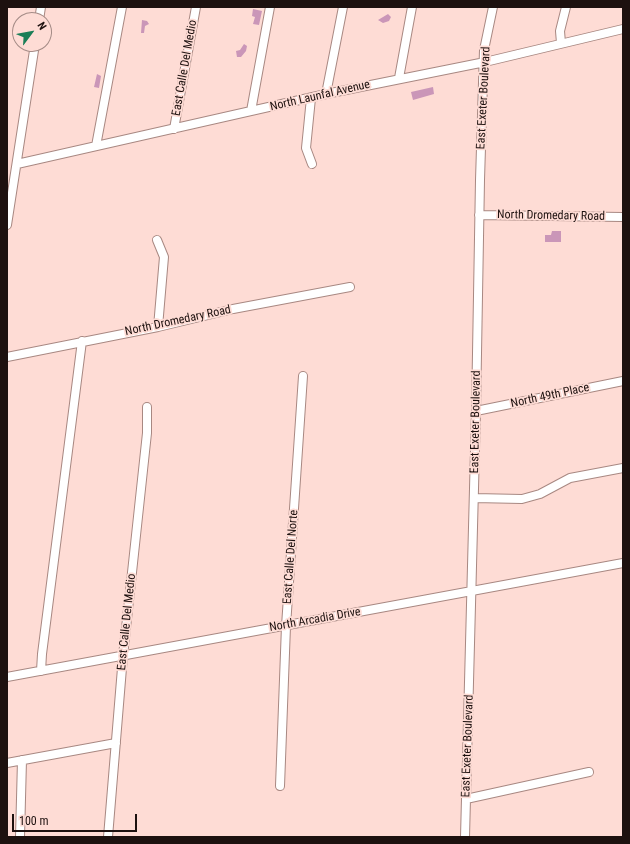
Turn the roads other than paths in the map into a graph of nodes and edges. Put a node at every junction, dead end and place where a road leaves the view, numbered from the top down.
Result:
1 (122, 7) edge
2 (196, 7) edge
3 (270, 7) edge
4 (343, 7) edge
5 (412, 7) edge
6 (493, 7) edge
7 (566, 7) edge
8 (623, 29) edge
9 (561, 44) junction
10 (34, 52) edge
11 (485, 62) junction
12 (399, 78) junction
13 (326, 94) junction
14 (311, 98) junction
15 (250, 111) junction
16 (174, 128) junction
17 (96, 146) junction
18 (17, 164) junction
19 (312, 164) dead end
20 (10, 184) edge
21 (479, 214) junction
22 (623, 217) edge
23 (7, 225) edge
24 (157, 240) dead end
25 (350, 287) dead end
26 (158, 327) junction
27 (82, 342) junction
28 (7, 357) edge
29 (303, 376) dead end
30 (623, 382) edge
31 (147, 407) dead end
32 (476, 411) junction
33 (623, 468) edge
34 (474, 498) junction
35 (623, 563) edge
36 (472, 591) junction
37 (286, 626) junction
38 (123, 656) junction
39 (41, 671) junction
40 (7, 677) edge
41 (116, 743) junction
42 (22, 760) junction
43 (7, 762) edge
44 (589, 772) dead end
45 (280, 786) dead end
46 (466, 799) junction
47 (20, 837) edge
48 (108, 837) edge
49 (465, 837) edge

1 - 17 street
2 - 16 street, East Calle Del Medio
3 - 15 street
4 - 13 street
5 - 12 street
6 - 11 street, East Exeter Boulevard
7 - 9 street
8 - 9 street, North Launfal Avenue
9 - 11 street, North Launfal Avenue
10 - 18 street
11 - 12 street, North Launfal Avenue
11 - 21 street, East Exeter Boulevard
12 - 13 street, North Launfal Avenue
13 - 14 street, North Launfal Avenue
14 - 15 street, North Launfal Avenue
14 - 19 street
15 - 16 street, North Launfal Avenue
16 - 17 street, North Launfal Avenue
17 - 18 street, North Launfal Avenue
18 - 20 street
20 - 23 street
21 - 22 street, North Dromedary Road
21 - 32 street, East Exeter Boulevard
24 - 26 street
25 - 26 street, North Dromedary Road
26 - 27 street, North Dromedary Road
27 - 28 street, North Dromedary Road
27 - 39 street
29 - 37 street, East Calle Del Norte
30 - 32 street, North 49th Place
31 - 38 street, East Calle Del Medio
32 - 34 street, East Exeter Boulevard
33 - 34 street
34 - 36 street, East Exeter Boulevard
35 - 36 street, North Arcadia Drive
36 - 37 street, North Arcadia Drive
36 - 46 street, East Exeter Boulevard
37 - 38 street, North Arcadia Drive
37 - 45 street, East Calle Del Norte
38 - 39 street, North Arcadia Drive
38 - 41 street, East Calle Del Medio
39 - 40 street, North Arcadia Drive
41 - 42 street
41 - 48 street, East Calle Del Medio
42 - 43 street
42 - 47 street
44 - 46 street
46 - 49 street, East Exeter Boulevard

